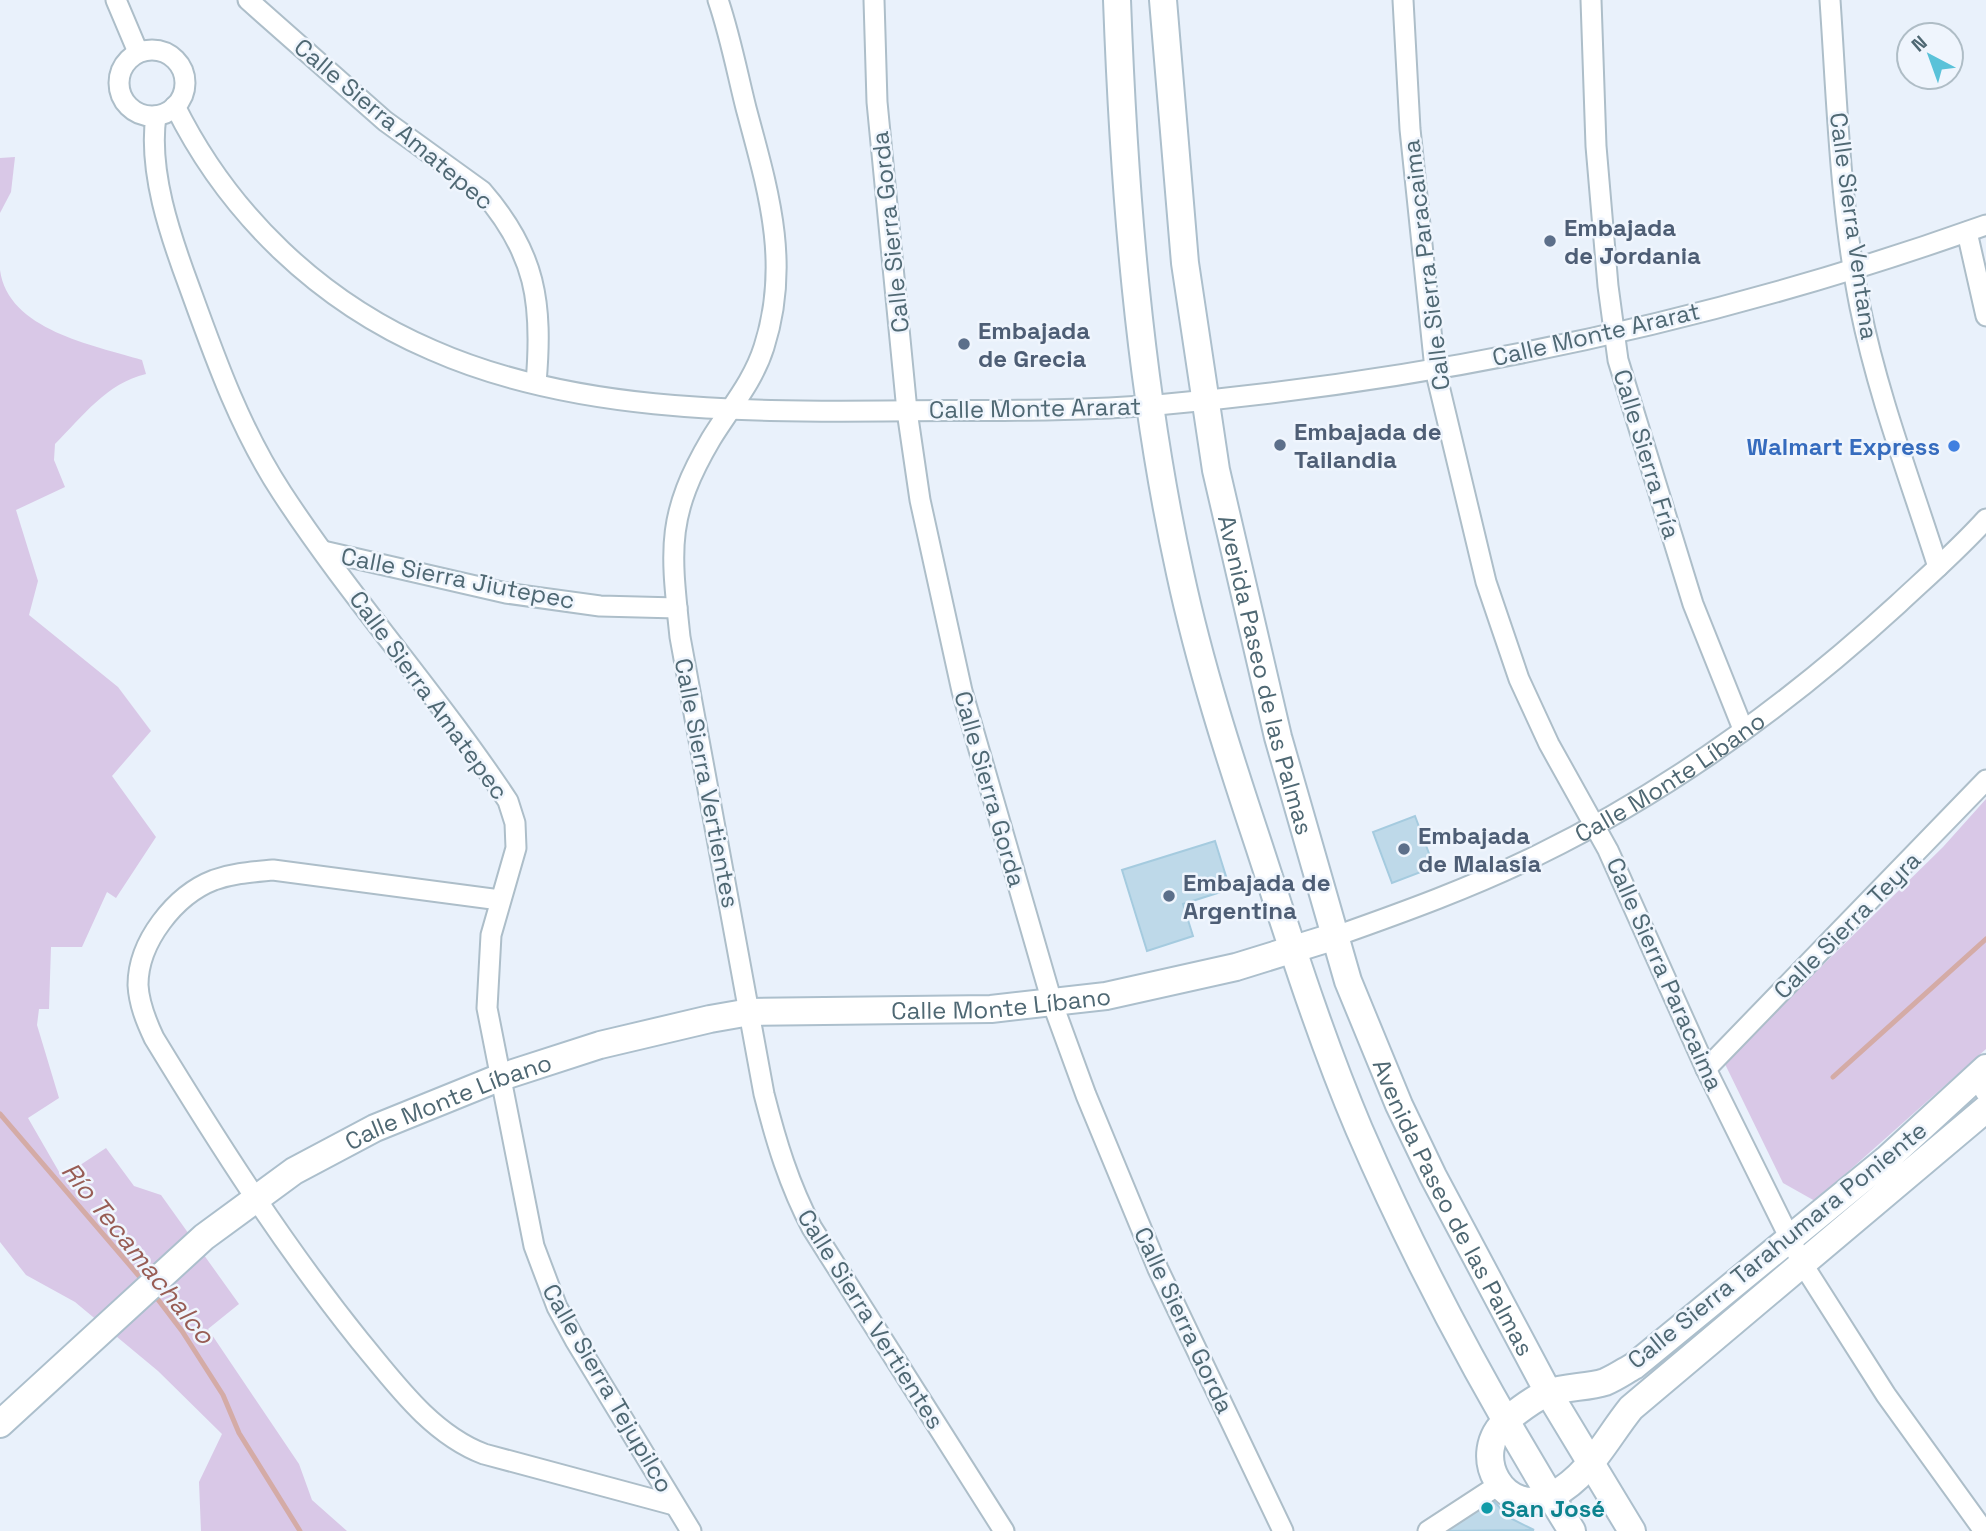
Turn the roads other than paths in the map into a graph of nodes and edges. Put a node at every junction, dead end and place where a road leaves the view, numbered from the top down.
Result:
1 (116, 0) edge
2 (248, 0) edge
3 (718, 0) edge
4 (874, 0) edge
5 (1117, 0) edge
6 (1163, 0) edge
7 (1403, 0) edge
8 (1591, 0) edge
9 (1830, 0) edge
10 (138, 52) junction
11 (176, 106) junction
12 (156, 116) junction
13 (1986, 225) edge
14 (1967, 232) junction
15 (1854, 270) junction
16 (1986, 316) edge
17 (1614, 335) junction
18 (1435, 369) junction
19 (536, 383) junction
20 (1206, 400) junction
21 (1151, 405) junction
22 (732, 410) junction
23 (907, 411) junction
24 (1986, 519) edge
25 (323, 551) junction
26 (1938, 567) junction
27 (677, 608) junction
28 (1743, 729) junction
29 (1986, 780) edge
30 (1594, 824) junction
31 (500, 900) junction
32 (1336, 936) junction
33 (1293, 951) junction
34 (1052, 1002) junction
35 (750, 1012) junction
36 (1706, 1069) junction
37 (501, 1077) junction
38 (1983, 1080) edge
39 (1986, 1109) edge
40 (256, 1202) junction
41 (1789, 1238) junction
42 (1802, 1264) junction
43 (1548, 1392) junction
44 (1506, 1420) junction
45 (0, 1424) edge
46 (1591, 1465) junction
47 (1500, 1484) junction
48 (1551, 1496) junction
49 (674, 1506) junction
50 (691, 1531) edge
51 (1004, 1531) edge
52 (1283, 1531) edge
53 (1428, 1531) edge
54 (1572, 1531) edge
55 (1632, 1531) edge
56 (1984, 1531) edge

1 - 10 street
2 - 19 street, Calle Sierra Amatepec
3 - 22 street, Calle Sierra Vertientes
4 - 23 street, Calle Sierra Gorda
5 - 21 main road, Avenida Paseo de las Palmas
6 - 20 main road, Avenida Paseo de las Palmas
7 - 18 street, Calle Sierra Paracaima
8 - 17 street, Calle Sierra Fría
9 - 15 street, Calle Sierra Ventana
10 - 11 street
10 - 12 street
11 - 12 street
11 - 19 street, Calle Monte Ararat
12 - 25 street, Calle Sierra Amatepec
13 - 14 street, Calle Monte Ararat
14 - 15 street, Calle Monte Ararat
14 - 16 street
15 - 17 street, Calle Monte Ararat
15 - 26 street, Calle Sierra Ventana
17 - 18 street, Calle Monte Ararat
17 - 28 street, Calle Sierra Fría
18 - 20 street, Calle Monte Ararat
18 - 30 street, Calle Sierra Paracaima
19 - 22 street, Calle Monte Ararat
20 - 21 street, Calle Monte Ararat
20 - 32 main road, Avenida Paseo de las Palmas
21 - 23 street, Calle Monte Ararat
21 - 33 main road, Avenida Paseo de las Palmas
22 - 23 street, Calle Monte Ararat
22 - 27 street, Calle Sierra Vertientes
23 - 34 street, Calle Sierra Gorda
24 - 26 street, Calle Monte Líbano
25 - 27 street, Calle Sierra Jiutepec
25 - 31 street, Calle Sierra Amatepec
26 - 28 street, Calle Monte Líbano
27 - 35 street, Calle Sierra Vertientes
28 - 30 street, Calle Monte Líbano
29 - 36 street, Calle Sierra Teyra
30 - 32 street, Calle Monte Líbano
30 - 36 street, Calle Sierra Paracaima
31 - 37 street, Calle Sierra Amatepec
31 - 40 street
32 - 33 main road, Calle Monte Líbano
32 - 43 main road, Avenida Paseo de las Palmas
33 - 34 main road, Calle Monte Líbano
33 - 44 main road, Avenida Paseo de las Palmas
34 - 35 main road, Calle Monte Líbano
34 - 52 street, Calle Sierra Gorda
35 - 37 main road, Calle Monte Líbano
35 - 51 street, Calle Sierra Vertientes
36 - 41 street, Calle Sierra Paracaima
37 - 40 main road, Calle Monte Líbano
37 - 49 street, Calle Sierra Tejupilco
38 - 41 main road, Calle Sierra Tarahumara Poniente
39 - 42 main road, Calle Sierra Tarahumara Poniente
40 - 45 main road, Calle Monte Líbano
40 - 49 street
41 - 42 street, Calle Sierra Paracaima
41 - 43 main road, Calle Sierra Tarahumara Poniente
42 - 46 main road, Calle Sierra Tarahumara Poniente
42 - 56 street, Calle Sierra Paracaima
43 - 44 main road, Calle Sierra Tarahumara Poniente
43 - 46 main road, Avenida Paseo de las Palmas
44 - 47 main road, Calle Sierra Tarahumara Poniente
44 - 48 main road, Avenida Paseo de las Palmas
46 - 48 main road, Calle Sierra Tarahumara Poniente
46 - 55 main road, Avenida Paseo de las Palmas
47 - 48 main road
47 - 53 street
48 - 54 main road, Avenida Paseo de las Palmas
49 - 50 street, Calle Sierra Tejupilco

